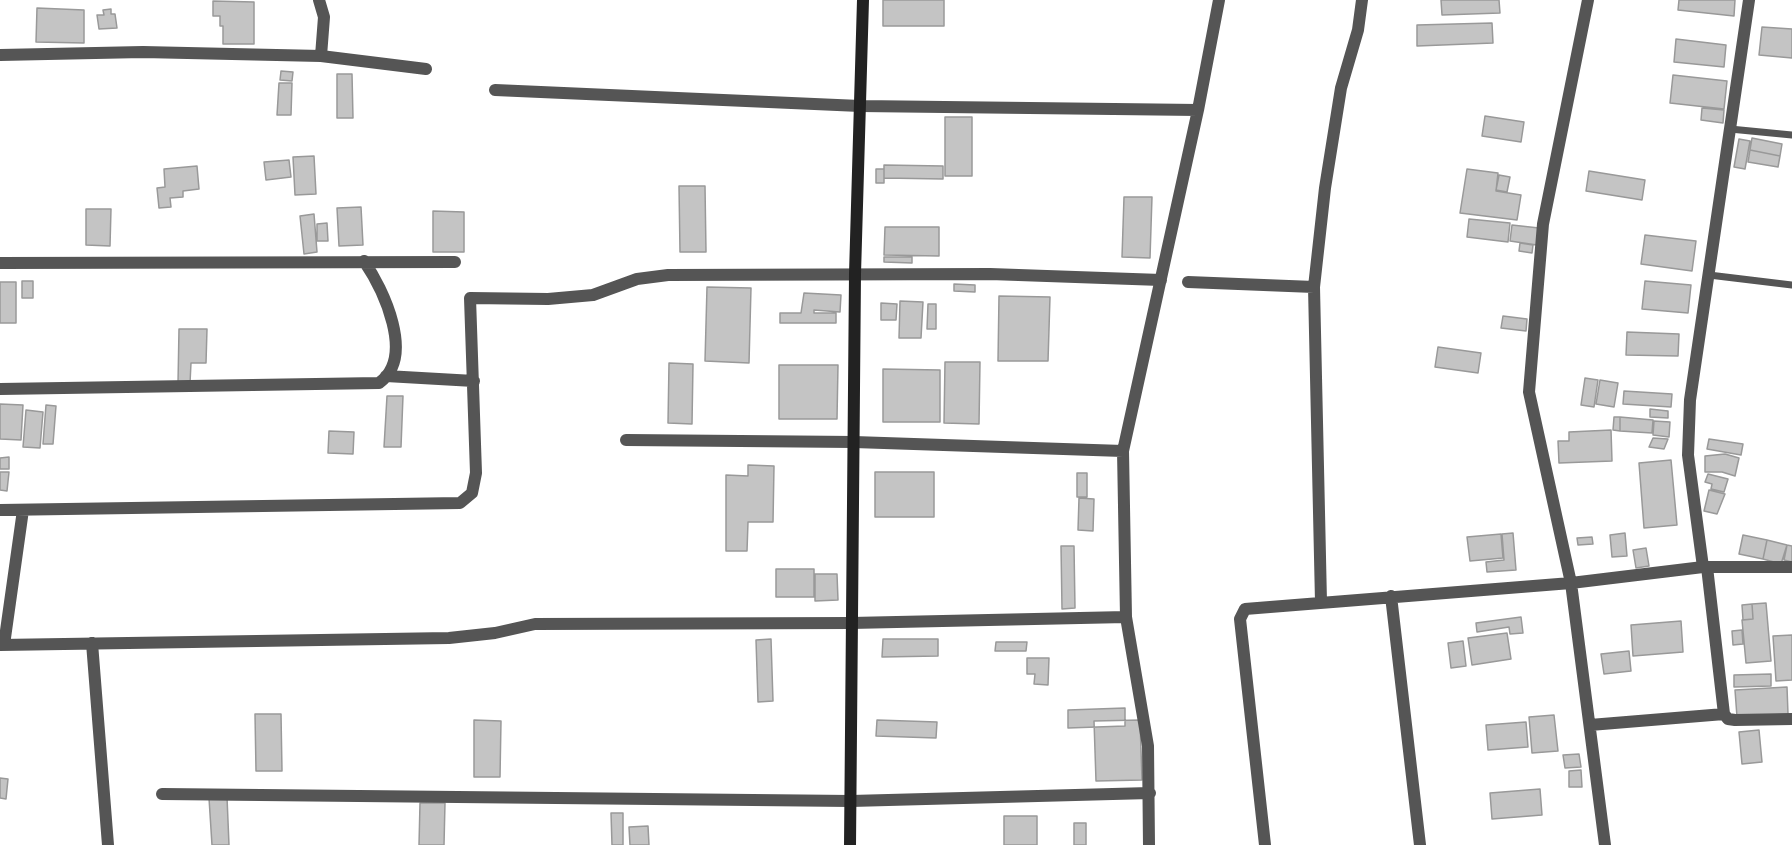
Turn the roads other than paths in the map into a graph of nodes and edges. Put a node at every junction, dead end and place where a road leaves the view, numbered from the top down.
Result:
1 (319, 0) edge
2 (863, 0) edge
3 (1219, 0) edge
4 (1362, 0) edge
5 (1588, 0) edge
6 (1749, 0) edge
7 (0, 55) edge
8 (321, 56) junction
9 (426, 69) dead end
10 (495, 90) dead end
11 (860, 106) junction
12 (1198, 110) junction
13 (1731, 129) junction
14 (1792, 135) edge
15 (364, 261) junction
16 (455, 262) dead end
17 (0, 263) edge
18 (855, 274) junction
19 (1709, 275) junction
20 (1161, 280) junction
21 (1188, 282) dead end
22 (1792, 285) edge
23 (1314, 287) junction
24 (386, 376) junction
25 (474, 381) junction
26 (0, 389) edge
27 (626, 440) dead end
28 (854, 442) junction
29 (1123, 451) junction
30 (0, 510) edge
31 (23, 510) junction
32 (1705, 567) junction
33 (1792, 567) edge
34 (1571, 583) junction
35 (1391, 596) junction
36 (1321, 602) junction
37 (1126, 617) junction
38 (851, 623) junction
39 (92, 643) junction
40 (2, 645) edge
41 (1724, 714) junction
42 (1792, 719) edge
43 (1590, 724) junction
44 (1150, 793) junction
45 (162, 794) dead end
46 (851, 801) junction
47 (108, 845) edge
48 (850, 845) edge
49 (1149, 845) edge
50 (1265, 845) edge
51 (1420, 845) edge
52 (1605, 845) edge

1 - 8 street
2 - 11 street
3 - 12 street
4 - 23 street
5 - 34 street
6 - 13 street
7 - 8 street
8 - 9 street
10 - 11 street
11 - 12 street
11 - 18 street
12 - 20 street
13 - 14 lane
13 - 19 street
15 - 16 street
15 - 17 street
15 - 24 street
18 - 20 street
18 - 25 street
18 - 28 street
19 - 22 lane
19 - 32 street
20 - 29 street
21 - 23 street
23 - 36 street
24 - 25 street
24 - 26 street
25 - 31 street
27 - 28 street
28 - 29 street
28 - 38 street
29 - 37 street
30 - 31 street
31 - 40 street
32 - 33 street
32 - 34 street
32 - 41 street
34 - 35 street
34 - 43 street
35 - 36 street
35 - 51 street
36 - 50 street
37 - 38 street
37 - 44 street
38 - 39 street
38 - 46 street
39 - 40 street
39 - 47 street
41 - 42 street
41 - 43 street
43 - 52 street
44 - 46 street
44 - 49 street
45 - 46 street
46 - 48 street

